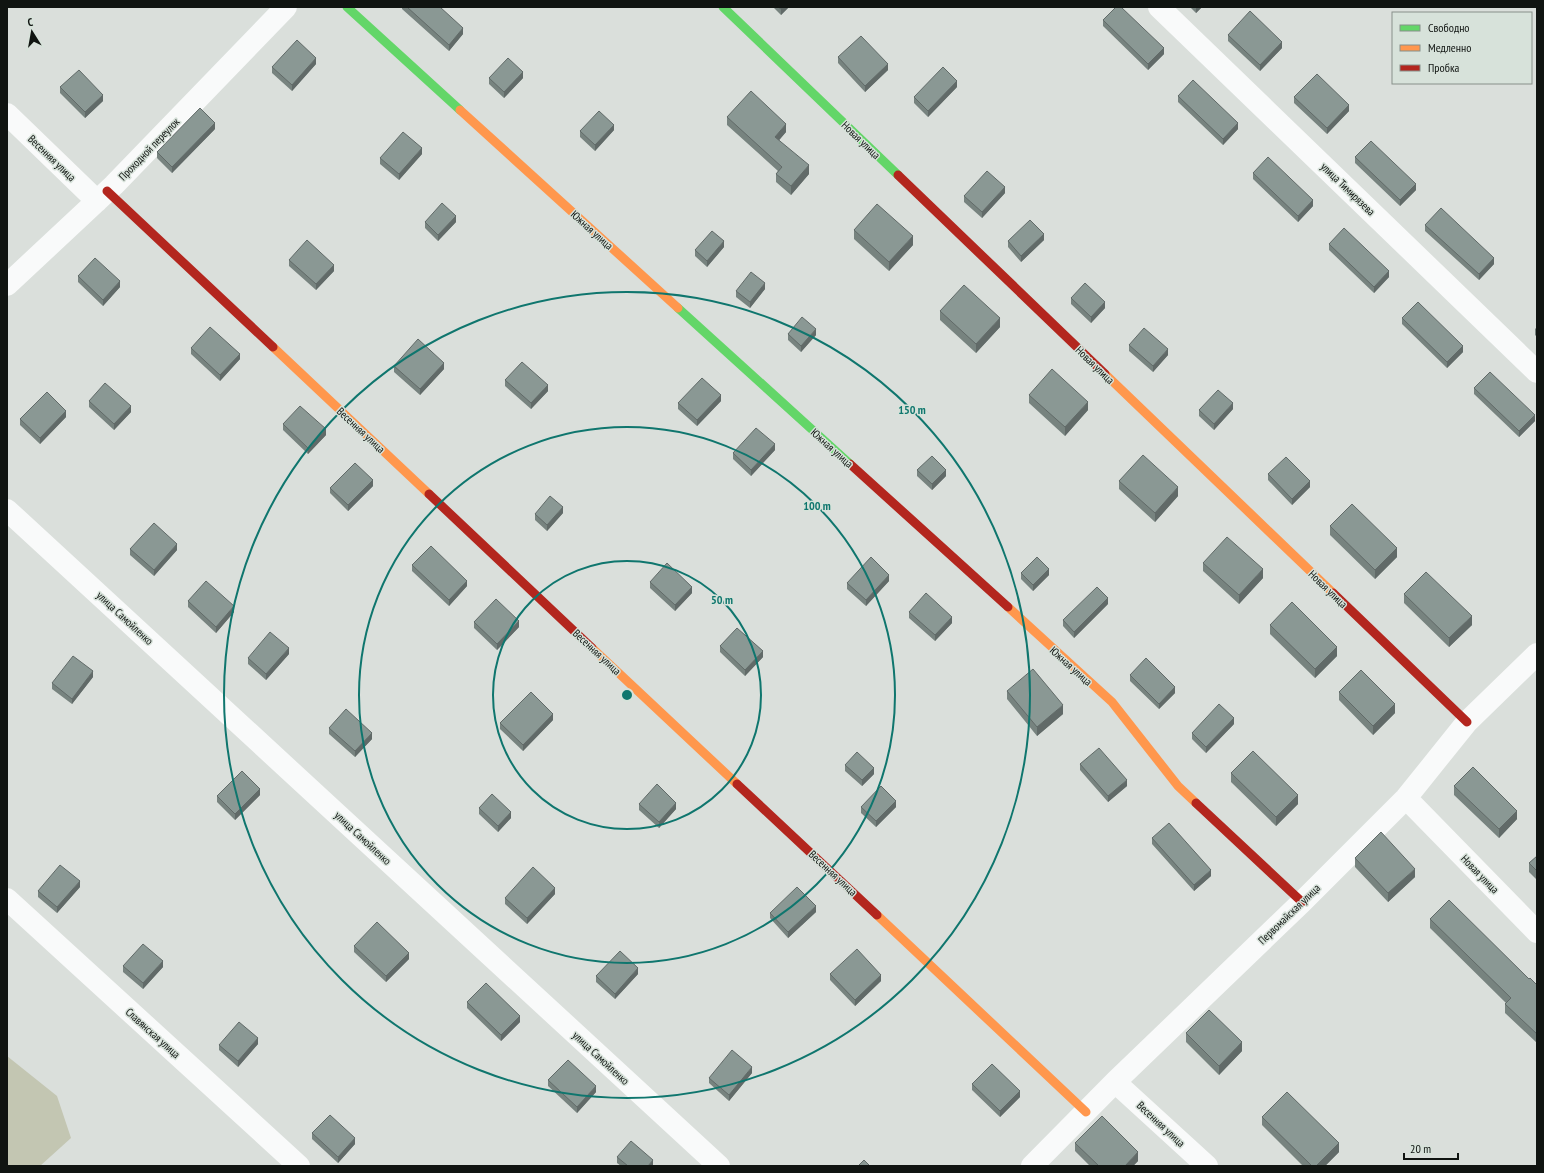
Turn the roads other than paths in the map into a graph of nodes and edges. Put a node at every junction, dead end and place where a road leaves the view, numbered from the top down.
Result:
1 (286, 7) edge
2 (347, 7) edge
3 (723, 7) edge
4 (1159, 7) edge
5 (7, 114) edge
6 (102, 196) junction
7 (7, 284) edge
8 (1537, 372) edge
9 (7, 510) edge
10 (1537, 654) edge
11 (1467, 722) junction
12 (1406, 798) junction
13 (7, 899) edge
14 (1302, 902) junction
15 (1537, 932) edge
16 (1115, 1082) junction
17 (1086, 1112) junction
18 (299, 1166) edge
19 (719, 1166) edge
20 (1032, 1166) edge
21 (1207, 1166) edge

1 - 6 street, Проходной переулок
2 - 14 street, Южная улица
3 - 11 street, Новая улица
4 - 8 street, улица Тимирязева
5 - 6 street, Весенняя улица
6 - 7 street, Проходной переулок
6 - 17 street, Весенняя улица
9 - 19 street, улица Самойленко
10 - 11 street, Первомайская улица
11 - 12 street, Первомайская улица
12 - 14 street, Первомайская улица
12 - 15 street, Новая улица
13 - 18 street, Славянская улица
14 - 16 street, Первомайская улица
16 - 17 street, Первомайская улица
16 - 21 street, Весенняя улица
17 - 20 street, Первомайская улица

